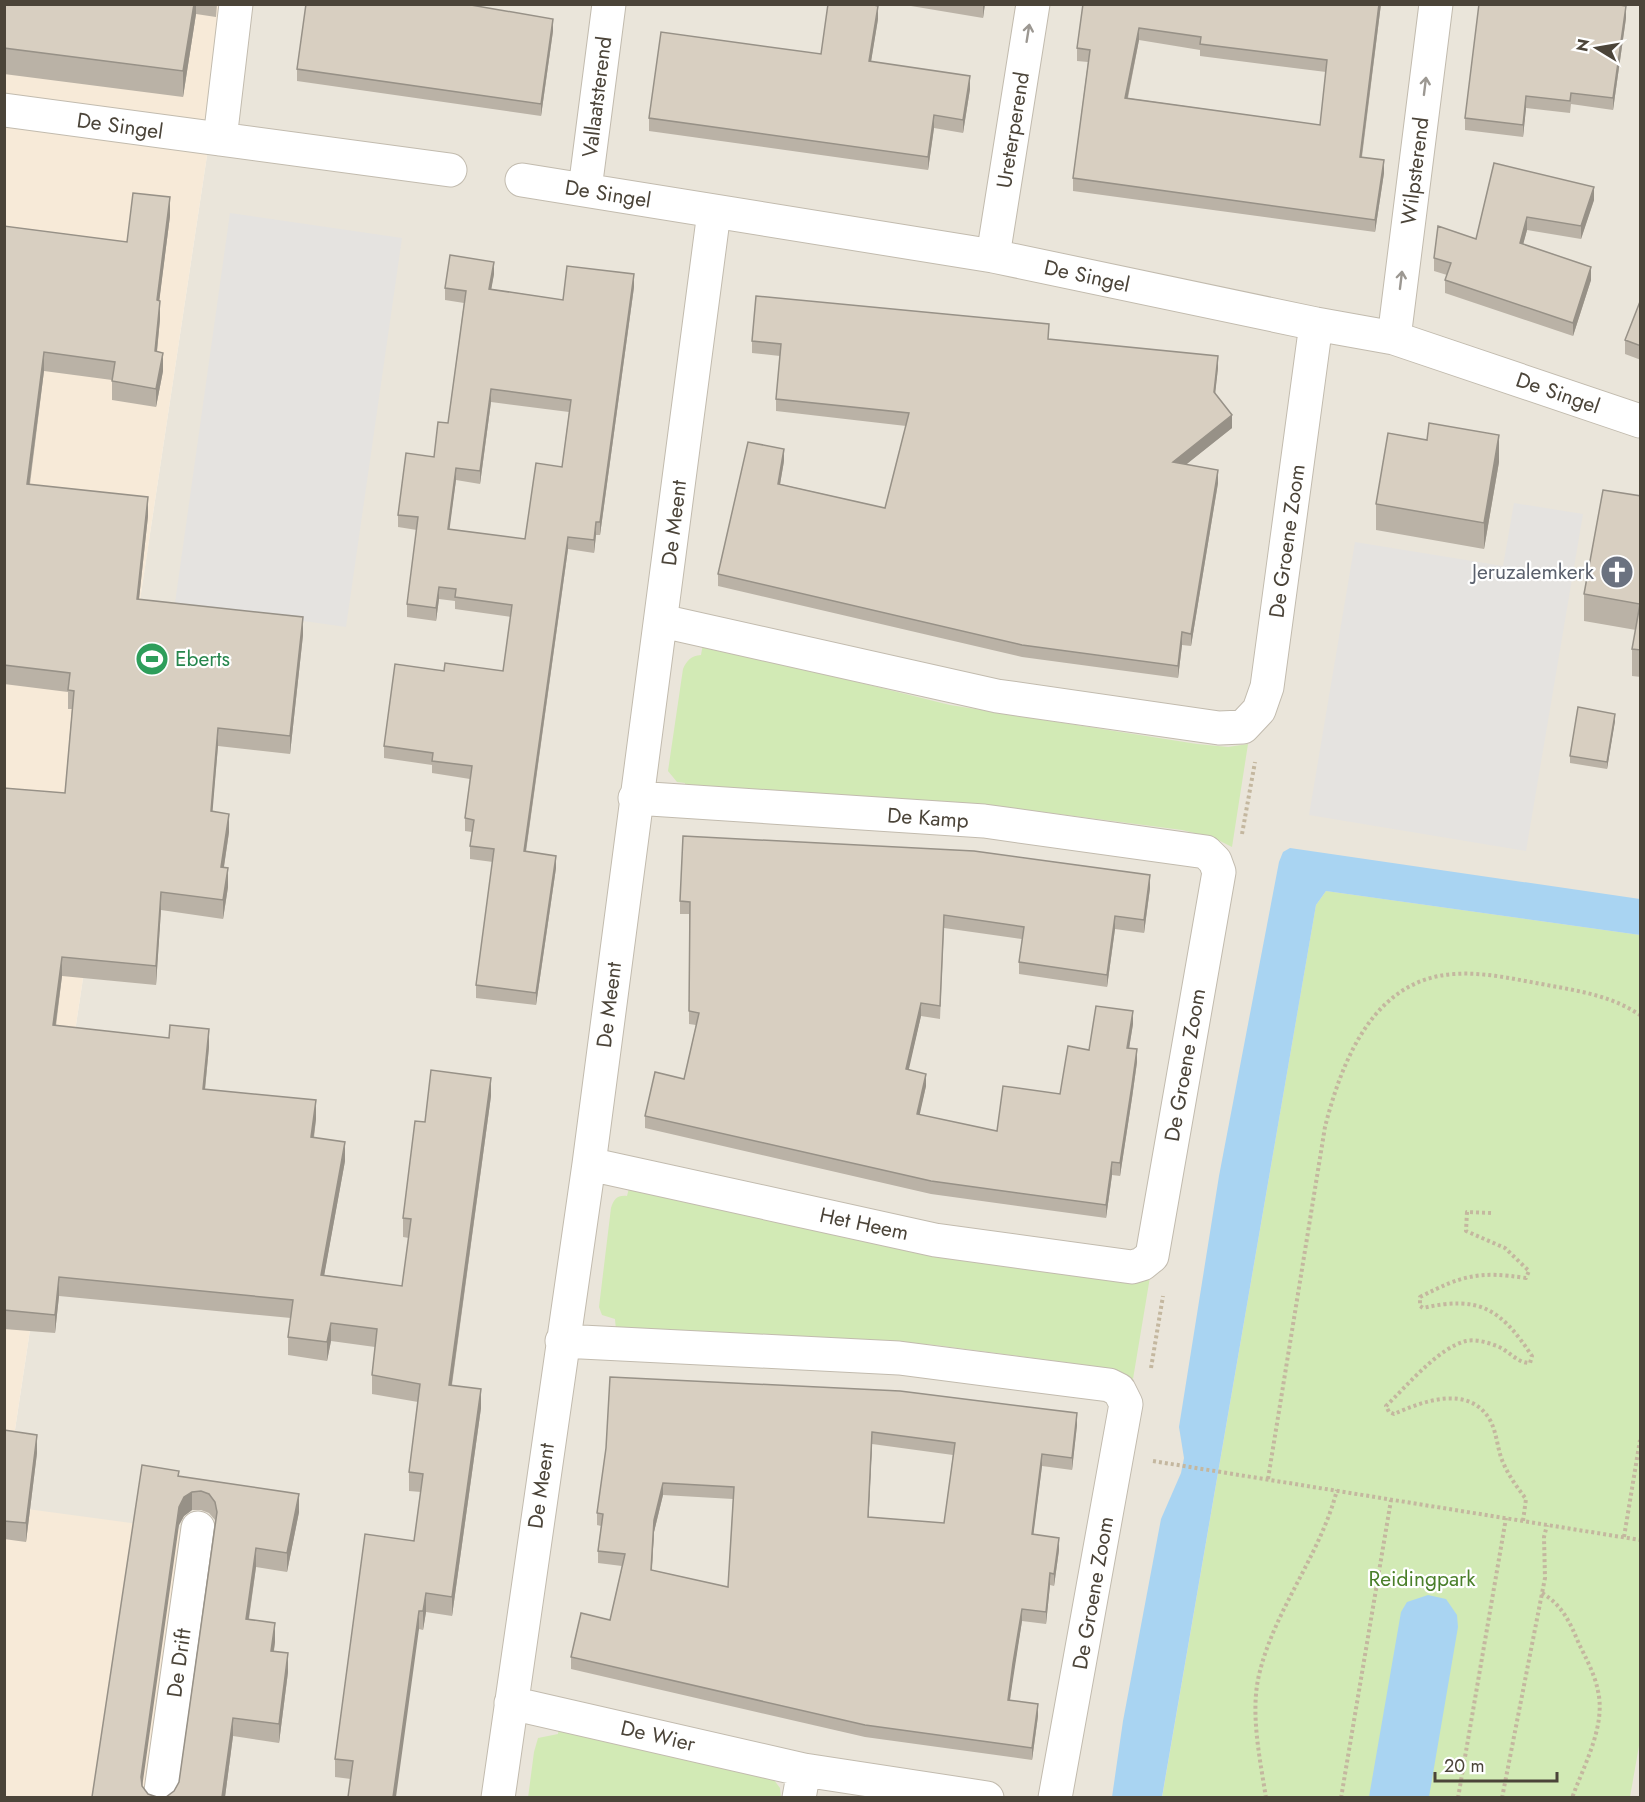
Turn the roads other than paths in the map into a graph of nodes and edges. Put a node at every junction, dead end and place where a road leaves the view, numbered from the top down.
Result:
1 (236, 4) edge
2 (609, 4) edge
3 (1033, 4) edge
4 (1436, 4) edge
5 (4, 110) edge
6 (220, 139) junction
7 (450, 170) dead end
8 (522, 180) dead end
9 (585, 189) junction
10 (714, 212) junction
11 (993, 256) junction
12 (1316, 324) junction
13 (1394, 338) junction
14 (1641, 422) edge
15 (662, 621) junction
16 (635, 798) junction
17 (1217, 867) joint
18 (589, 1164) junction
19 (1147, 1260) joint
20 (562, 1341) junction
21 (198, 1528) dead end
22 (511, 1703) junction
23 (801, 1784) edge
24 (160, 1797) edge
25 (498, 1797) edge
26 (987, 1797) edge
27 (1055, 1797) edge

1 - 6 street
2 - 9 street, Vallaatsterend
11 -> 3 street, Ureterperend
13 -> 4 street, Wilpsterend
5 - 6 street, De Singel
6 - 7 street, De Singel
8 - 9 street, De Singel
9 - 10 street, De Singel
10 - 11 street, De Singel
10 - 15 street, De Meent
11 - 12 street, De Singel
12 - 13 street, De Singel
12 - 15 street, De Groene Zoom
13 - 14 street, De Singel
15 - 16 street, De Meent
16 - 17 street, De Kamp
16 - 18 street, De Meent
17 - 19 street, De Groene Zoom
18 - 19 street, Het Heem
18 - 20 street, De Meent
20 - 22 street, De Meent
20 - 27 street, De Groene Zoom
21 - 24 street, De Drift
22 - 23 street, De Wier
22 - 25 street, De Meent
23 - 26 street, De Wier

